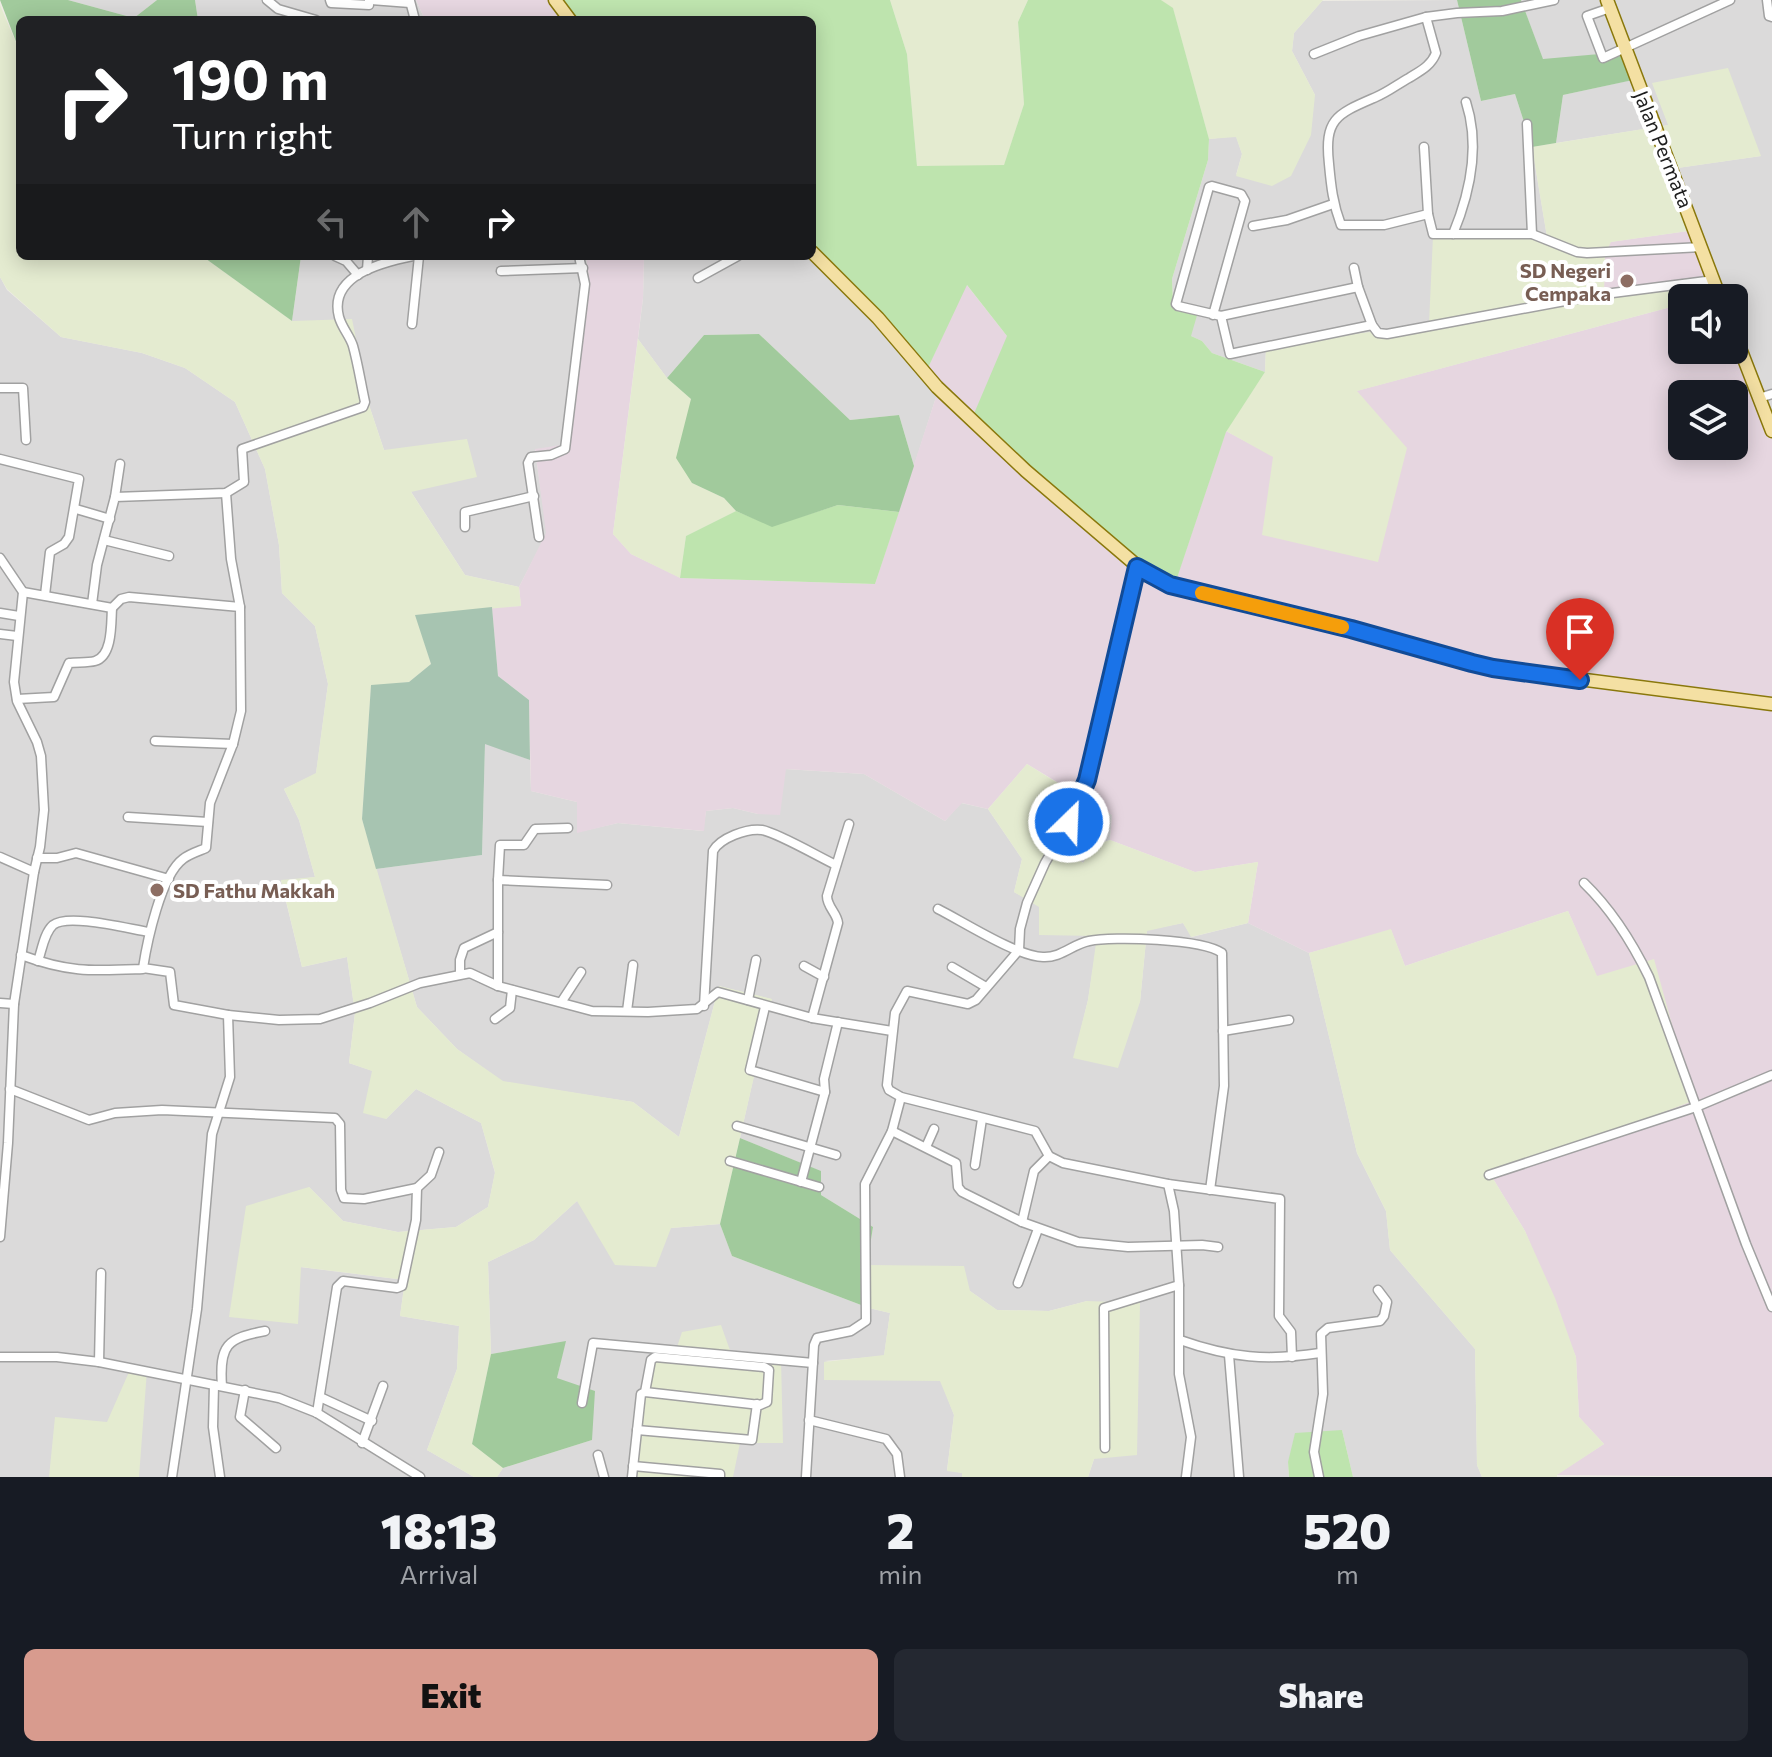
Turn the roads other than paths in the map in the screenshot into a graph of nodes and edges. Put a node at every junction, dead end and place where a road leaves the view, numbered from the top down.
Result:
1 (267, 0) edge
2 (330, 0) edge
3 (370, 0) edge
4 (1554, 0) edge
5 (1730, 0) edge
6 (1767, 0) edge
7 (410, 2) edge
8 (1608, 4) edge
9 (302, 16) edge
10 (1426, 17) junction
11 (1772, 17) edge
12 (1625, 47) junction
13 (1314, 54) dead end
14 (1466, 102) dead end
15 (1527, 124) dead end
16 (1424, 147) dead end
17 (1333, 204) junction
18 (1428, 214) junction
19 (1253, 226) dead end
20 (1453, 234) junction
21 (1532, 234) junction
22 (1702, 247) junction
23 (816, 256) edge
24 (344, 260) edge
25 (367, 260) edge
26 (392, 260) edge
27 (419, 260) edge
28 (580, 260) edge
29 (731, 260) edge
30 (583, 268) junction
31 (1354, 268) dead end
32 (501, 271) dead end
33 (363, 272) junction
34 (698, 278) dead end
35 (1714, 280) junction
36 (1715, 284) edge
37 (1358, 287) junction
38 (1217, 316) junction
39 (412, 324) dead end
40 (1372, 325) junction
41 (1748, 361) edge
42 (0, 388) edge
43 (1766, 396) edge
44 (1772, 431) edge
45 (26, 440) dead end
46 (0, 459) edge
47 (120, 464) dead end
48 (226, 493) junction
49 (534, 496) junction
50 (115, 497) junction
51 (76, 509) junction
52 (110, 519) junction
53 (465, 527) dead end
54 (539, 537) dead end
55 (104, 540) junction
56 (169, 556) dead end
57 (0, 558) edge
58 (1137, 567) junction
59 (23, 592) junction
60 (45, 595) junction
61 (92, 604) junction
62 (240, 607) junction
63 (112, 608) junction
64 (0, 613) edge
65 (19, 616) junction
66 (0, 634) edge
67 (17, 636) junction
68 (17, 699) junction
69 (1772, 704) edge
70 (155, 741) dead end
71 (233, 744) junction
72 (128, 817) dead end
73 (208, 822) junction
74 (849, 824) dead end
75 (568, 828) dead end
76 (0, 857) edge
77 (37, 858) junction
78 (836, 865) junction
79 (34, 872) junction
80 (169, 879) junction
81 (498, 880) junction
82 (1584, 883) dead end
83 (607, 885) dead end
84 (938, 909) dead end
85 (149, 932) junction
86 (498, 932) junction
87 (1019, 950) junction
88 (21, 955) junction
89 (756, 960) dead end
90 (38, 961) junction
91 (633, 965) dead end
92 (804, 966) dead end
93 (952, 967) dead end
94 (143, 969) junction
95 (581, 972) dead end
96 (460, 974) junction
97 (824, 977) junction
98 (498, 986) junction
99 (986, 987) junction
100 (512, 990) junction
101 (748, 1000) junction
102 (562, 1001) junction
103 (0, 1003) edge
104 (14, 1004) junction
105 (704, 1006) junction
106 (765, 1007) junction
107 (627, 1011) junction
108 (228, 1015) junction
109 (812, 1018) junction
110 (495, 1019) dead end
111 (1289, 1020) dead end
112 (838, 1022) junction
113 (892, 1031) junction
114 (1223, 1031) junction
115 (1772, 1075) edge
116 (10, 1089) junction
117 (825, 1092) junction
118 (901, 1097) junction
119 (1696, 1107) junction
120 (217, 1112) junction
121 (982, 1119) junction
122 (737, 1126) dead end
123 (934, 1129) dead end
124 (892, 1131) junction
125 (810, 1147) junction
126 (926, 1147) junction
127 (439, 1152) dead end
128 (836, 1155) dead end
129 (1049, 1156) junction
130 (730, 1161) dead end
131 (975, 1165) dead end
132 (1489, 1175) dead end
133 (801, 1182) junction
134 (1168, 1184) junction
135 (819, 1187) dead end
136 (417, 1188) junction
137 (1210, 1190) junction
138 (1022, 1222) junction
139 (1, 1226) edge
140 (1038, 1229) junction
141 (0, 1237) edge
142 (1176, 1245) junction
143 (1218, 1247) dead end
144 (101, 1273) dead end
145 (1018, 1283) dead end
146 (1179, 1285) junction
147 (1378, 1290) dead end
148 (1772, 1307) edge
149 (265, 1331) dead end
150 (1180, 1340) junction
151 (1320, 1353) junction
152 (1229, 1355) junction
153 (0, 1357) edge
154 (1292, 1357) junction
155 (99, 1362) junction
156 (813, 1363) junction
157 (187, 1380) junction
158 (218, 1386) junction
159 (383, 1386) dead end
160 (245, 1390) junction
161 (645, 1392) junction
162 (320, 1397) junction
163 (582, 1403) dead end
164 (757, 1404) junction
165 (317, 1413) junction
166 (809, 1420) junction
167 (372, 1421) junction
168 (637, 1430) junction
169 (362, 1443) junction
170 (276, 1448) dead end
171 (1105, 1448) dead end
172 (598, 1455) dead end
173 (633, 1466) junction
174 (413, 1475) edge
175 (172, 1477) edge
176 (220, 1477) edge
177 (604, 1477) edge
178 (632, 1477) edge
179 (720, 1477) edge
180 (806, 1477) edge
181 (900, 1477) edge
182 (1186, 1477) edge
183 (1239, 1477) edge
184 (1319, 1477) edge

1 - 9 street
2 - 3 street
3 - 7 street
4 - 10 street
5 - 12 street
6 - 11 street
8 - 12 main road, Jalan Permata
8 - 12 street
10 - 13 street
10 - 17 street
12 - 22 main road, Jalan Permata
14 - 20 street
15 - 21 street
16 - 18 street
17 - 18 street
17 - 19 street
18 - 20 street
20 - 21 street
21 - 22 street
22 - 35 main road, Jalan Permata
23 - 58 main road
24 - 33 street
25 - 33 street
26 - 33 street
27 - 39 street
28 - 30 street
29 - 34 street
30 - 32 street
30 - 49 street
31 - 37 street
33 - 48 street
35 - 36 main road, Jalan Permata
35 - 40 street
37 - 38 street
37 - 40 street
38 - 38 street
38 - 40 street
41 - 43 main road
42 - 45 street
43 - 44 main road
46 - 51 street
47 - 50 street
48 - 50 street
48 - 62 street
49 - 53 street
49 - 54 street
50 - 52 street
51 - 52 street
51 - 60 street
52 - 55 street
55 - 56 street
55 - 61 street
57 - 59 street
58 - 69 main road
58 - 87 street
59 - 60 street
59 - 65 street
60 - 61 street
61 - 63 street
62 - 63 street
62 - 71 street
63 - 68 street
64 - 65 street
65 - 67 street
66 - 67 street
67 - 68 street
68 - 77 street
70 - 71 street
71 - 73 street
72 - 73 street
73 - 80 street
74 - 78 street
75 - 81 street
76 - 79 street
77 - 79 street
77 - 80 street
78 - 97 street
78 - 105 street
79 - 88 street
80 - 85 street
81 - 83 street
81 - 86 street
82 - 119 street
84 - 87 street
85 - 90 street
85 - 94 street
86 - 96 street
86 - 98 street
87 - 99 street
87 - 114 street
88 - 90 street
88 - 104 street
89 - 101 street
90 - 94 street
91 - 107 street
92 - 97 street
93 - 99 street
94 - 108 street
95 - 102 street
96 - 98 street
96 - 108 street
97 - 109 street
98 - 100 street
99 - 113 street
100 - 102 street
100 - 110 street
101 - 105 street
101 - 106 street
102 - 107 street
103 - 104 street
104 - 116 street
105 - 107 street
106 - 109 street
106 - 117 street
108 - 120 street
109 - 112 street
111 - 114 street
112 - 113 street
112 - 117 street
113 - 118 street
114 - 137 street
115 - 119 street
116 - 120 street
116 - 139 street
117 - 125 street
118 - 121 street
118 - 124 street
119 - 132 street
119 - 148 street
120 - 136 street
120 - 157 street
121 - 129 street
121 - 131 street
122 - 125 street
123 - 126 street
124 - 126 street
124 - 156 street
125 - 128 street
125 - 133 street
126 - 138 street
127 - 136 street
129 - 134 street
129 - 138 street
130 - 133 street
133 - 135 street
134 - 137 street
134 - 142 street
136 - 162 street
137 - 154 street
138 - 140 street
139 - 141 street
140 - 142 street
140 - 145 street
142 - 143 street
142 - 146 street
144 - 155 street
146 - 150 street
146 - 171 street
147 - 151 street
149 - 158 street
150 - 152 street
150 - 182 street
151 - 154 street
151 - 184 street
152 - 154 street
152 - 183 street
153 - 155 street
155 - 157 street
156 - 163 street
156 - 166 street
157 - 158 street
157 - 175 street
158 - 160 street
158 - 176 street
159 - 167 street
160 - 165 street
160 - 170 street
161 - 164 street
161 - 164 street
161 - 168 street
162 - 165 street
162 - 167 street
164 - 168 street
165 - 169 street
166 - 180 street
166 - 181 street
167 - 169 street
168 - 173 street
169 - 174 street
172 - 177 street
173 - 178 street
173 - 179 street

